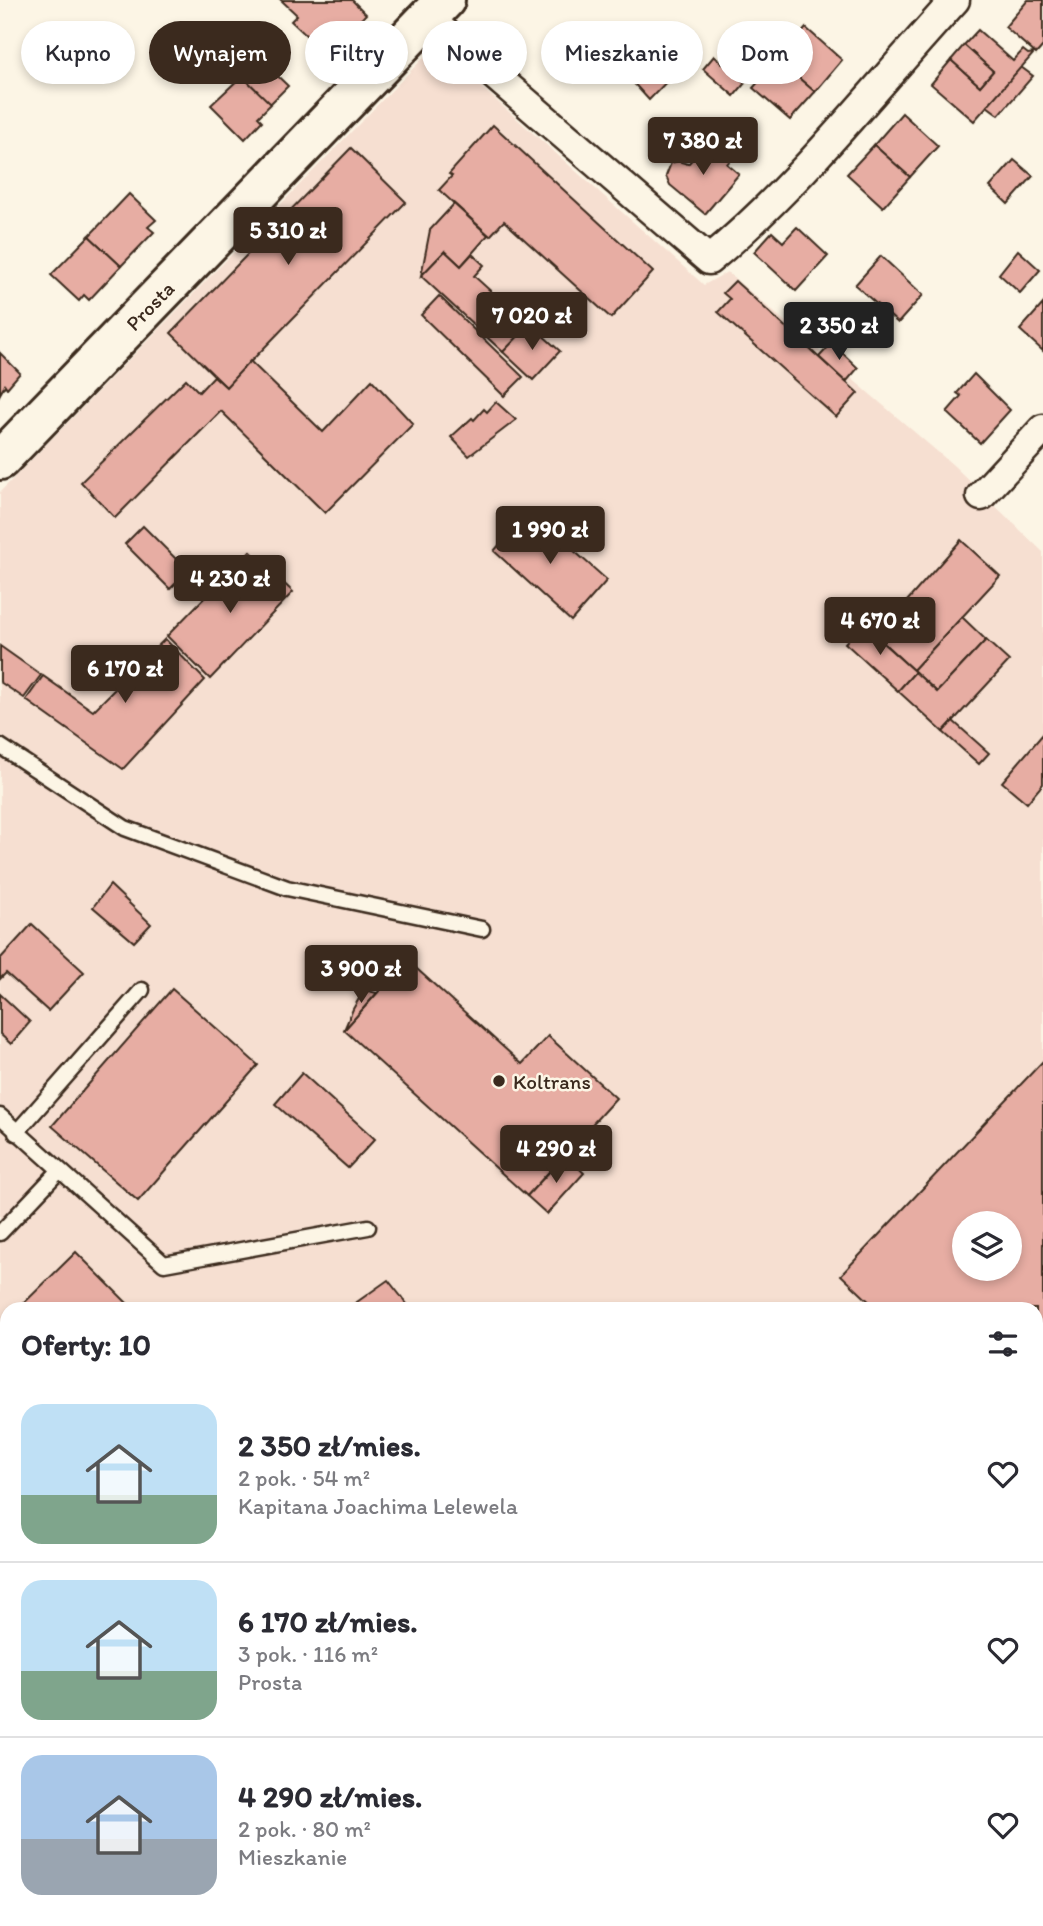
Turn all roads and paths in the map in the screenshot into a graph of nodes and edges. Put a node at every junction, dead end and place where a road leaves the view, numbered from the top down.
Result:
1 (955, 0) edge
2 (437, 9) edge
3 (1043, 429) edge
4 (0, 460) edge
5 (981, 496) dead end
6 (0, 746) edge
7 (482, 929) dead end
8 (142, 990) dead end
9 (0, 1116) edge
10 (16, 1133) junction
11 (59, 1171) junction
12 (368, 1227) dead end
13 (0, 1233) edge

1 - 2 street
2 - 4 main road, Prosta
3 - 5 street
6 - 7 lane
8 - 10 lane
9 - 10 lane
10 - 11 lane
11 - 12 lane
11 - 13 lane

